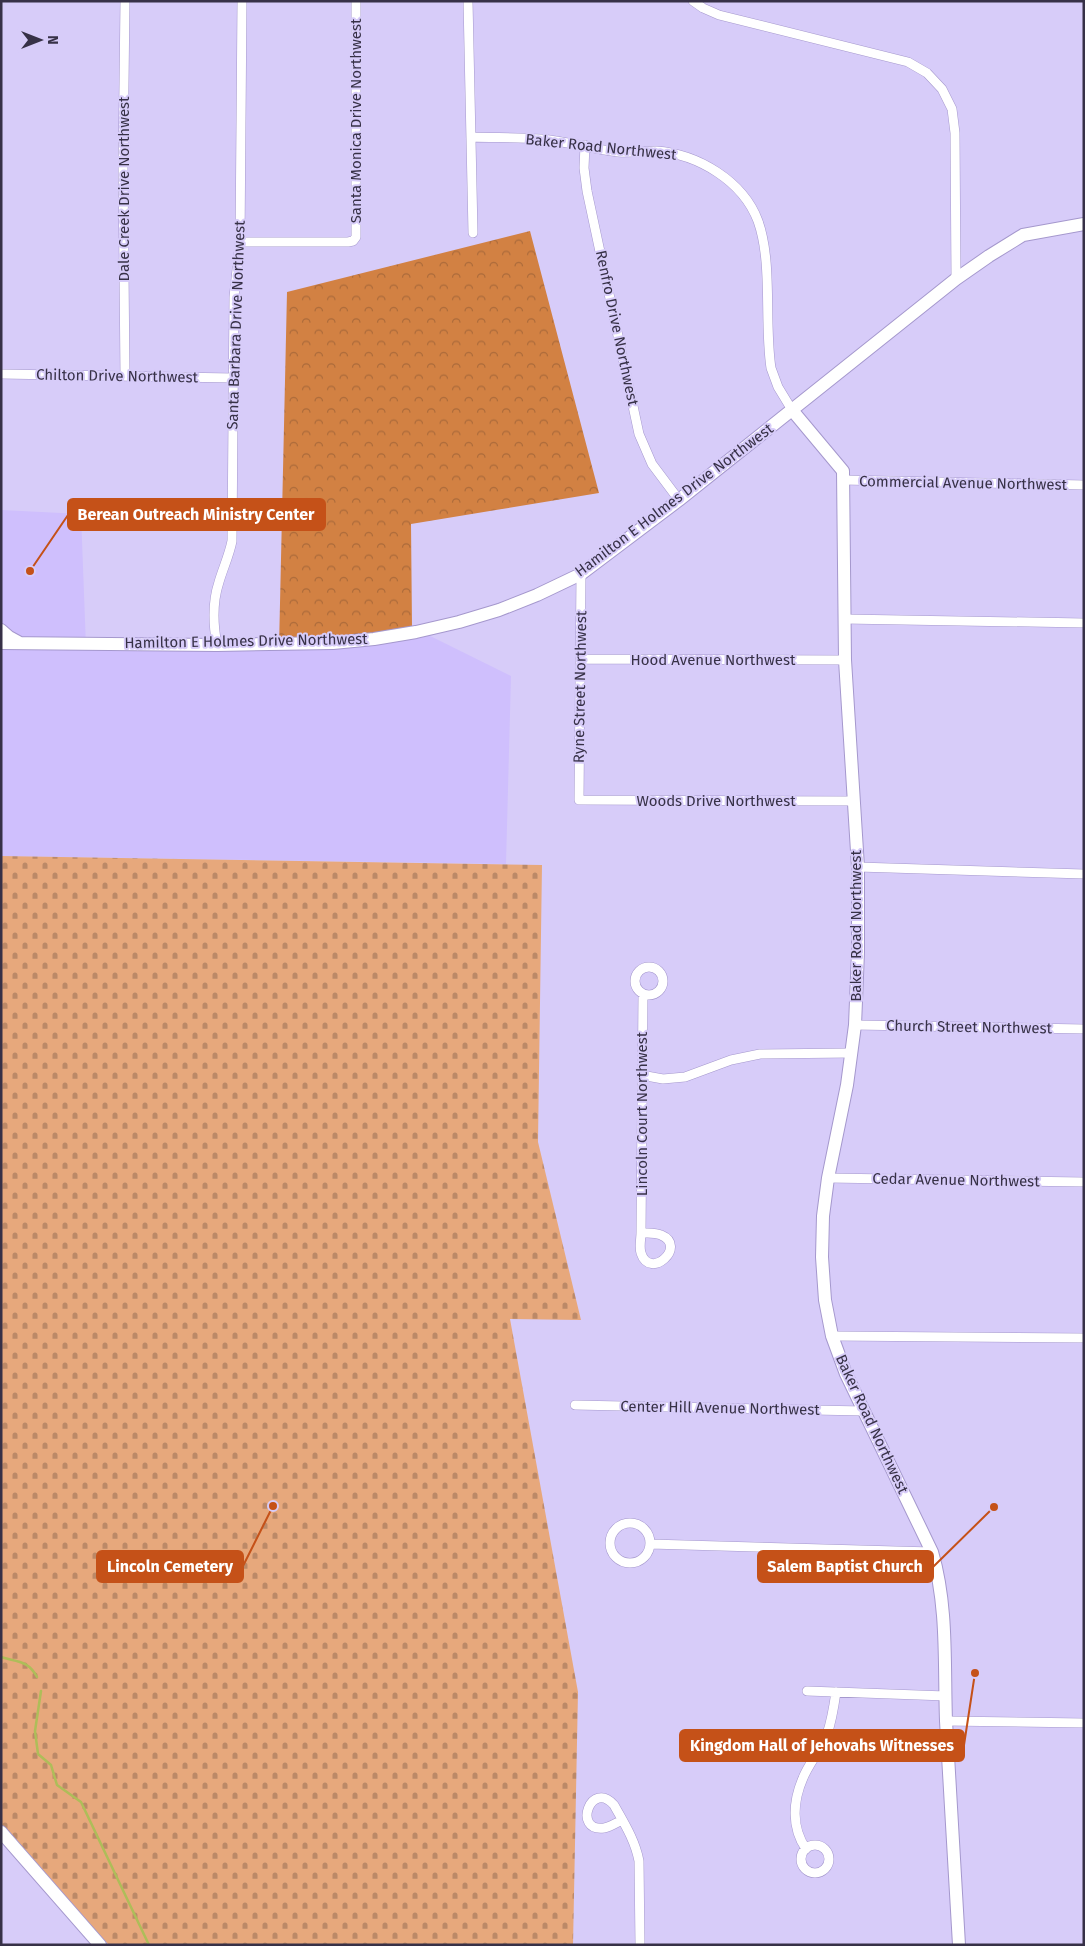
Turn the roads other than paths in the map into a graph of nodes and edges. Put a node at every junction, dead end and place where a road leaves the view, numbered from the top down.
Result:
1 (125, 1) edge
2 (242, 1) edge
3 (356, 1) edge
4 (468, 1) edge
5 (693, 1) edge
6 (471, 137) junction
7 (585, 145) junction
8 (1084, 224) edge
9 (473, 233) dead end
10 (240, 242) junction
11 (956, 279) junction
12 (1, 374) edge
13 (125, 376) junction
14 (233, 378) junction
15 (792, 410) junction
16 (843, 480) junction
17 (1084, 485) edge
18 (679, 500) junction
19 (581, 574) junction
20 (844, 619) junction
21 (1084, 623) edge
22 (1, 630) edge
23 (1, 643) edge
24 (20, 643) junction
25 (217, 645) junction
26 (1, 655) edge
27 (581, 659) junction
28 (845, 660) junction
29 (579, 800) joint
30 (854, 801) junction
31 (858, 868) junction
32 (1084, 874) edge
33 (643, 995) dead end
34 (855, 1025) junction
35 (1084, 1029) edge
36 (851, 1052) junction
37 (641, 1075) junction
38 (828, 1178) junction
39 (1084, 1182) edge
40 (641, 1233) dead end
41 (832, 1336) junction
42 (1084, 1338) edge
43 (575, 1405) dead end
44 (864, 1412) junction
45 (650, 1544) junction
46 (932, 1552) junction
47 (807, 1691) dead end
48 (836, 1692) junction
49 (946, 1696) junction
50 (946, 1721) junction
51 (1084, 1723) edge
52 (622, 1820) dead end
53 (1, 1832) edge
54 (806, 1849) dead end
55 (100, 1945) edge
56 (640, 1945) edge
57 (959, 1945) edge

1 - 13 street, Dale Creek Drive Northwest
2 - 10 street, Santa Barbara Drive Northwest
3 - 10 street, Santa Monica Drive Northwest
4 - 6 street
5 - 11 street
6 - 7 street, Baker Road Northwest
6 - 9 street
7 - 15 street, Baker Road Northwest
7 - 18 street, Renfro Drive Northwest
8 - 11 street, Hamilton E Holmes Drive Northwest
10 - 14 street, Santa Barbara Drive Northwest
11 - 15 street, Hamilton E Holmes Drive Northwest
12 - 13 street, Chilton Drive Northwest
13 - 14 street, Chilton Drive Northwest
14 - 25 street, Santa Barbara Drive Northwest
15 - 16 street, Baker Road Northwest
15 - 18 street, Hamilton E Holmes Drive Northwest
16 - 17 street, Commercial Avenue Northwest
16 - 20 street, Baker Road Northwest
18 - 19 street, Hamilton E Holmes Drive Northwest
19 - 25 street, Hamilton E Holmes Drive Northwest
19 - 27 street, Ryne Street Northwest
20 - 21 street
20 - 28 street, Baker Road Northwest
22 - 24 street
23 - 24 street, Hamilton E Holmes Drive Northwest
24 - 25 street, Hamilton E Holmes Drive Northwest
24 - 26 street
27 - 28 street, Hood Avenue Northwest
27 - 29 street, Ryne Street Northwest
28 - 30 street, Baker Road Northwest
29 - 30 street, Woods Drive Northwest
30 - 31 street, Baker Road Northwest
31 - 32 street
31 - 34 street, Baker Road Northwest
33 - 37 street, Lincoln Court Northwest
34 - 35 street, Church Street Northwest
34 - 36 street, Baker Road Northwest
36 - 37 street
36 - 38 street, Baker Road Northwest
37 - 40 street, Lincoln Court Northwest
38 - 39 street, Cedar Avenue Northwest
38 - 41 street, Baker Road Northwest
41 - 42 street
41 - 44 street, Baker Road Northwest
43 - 44 street, Center Hill Avenue Northwest
44 - 46 street, Baker Road Northwest
45 - 45 street
45 - 46 street
46 - 49 street, Baker Road Northwest
47 - 48 street
48 - 49 street
48 - 54 street
49 - 50 street, Baker Road Northwest
50 - 51 street
50 - 57 street, Baker Road Northwest
52 - 56 street
53 - 55 street

